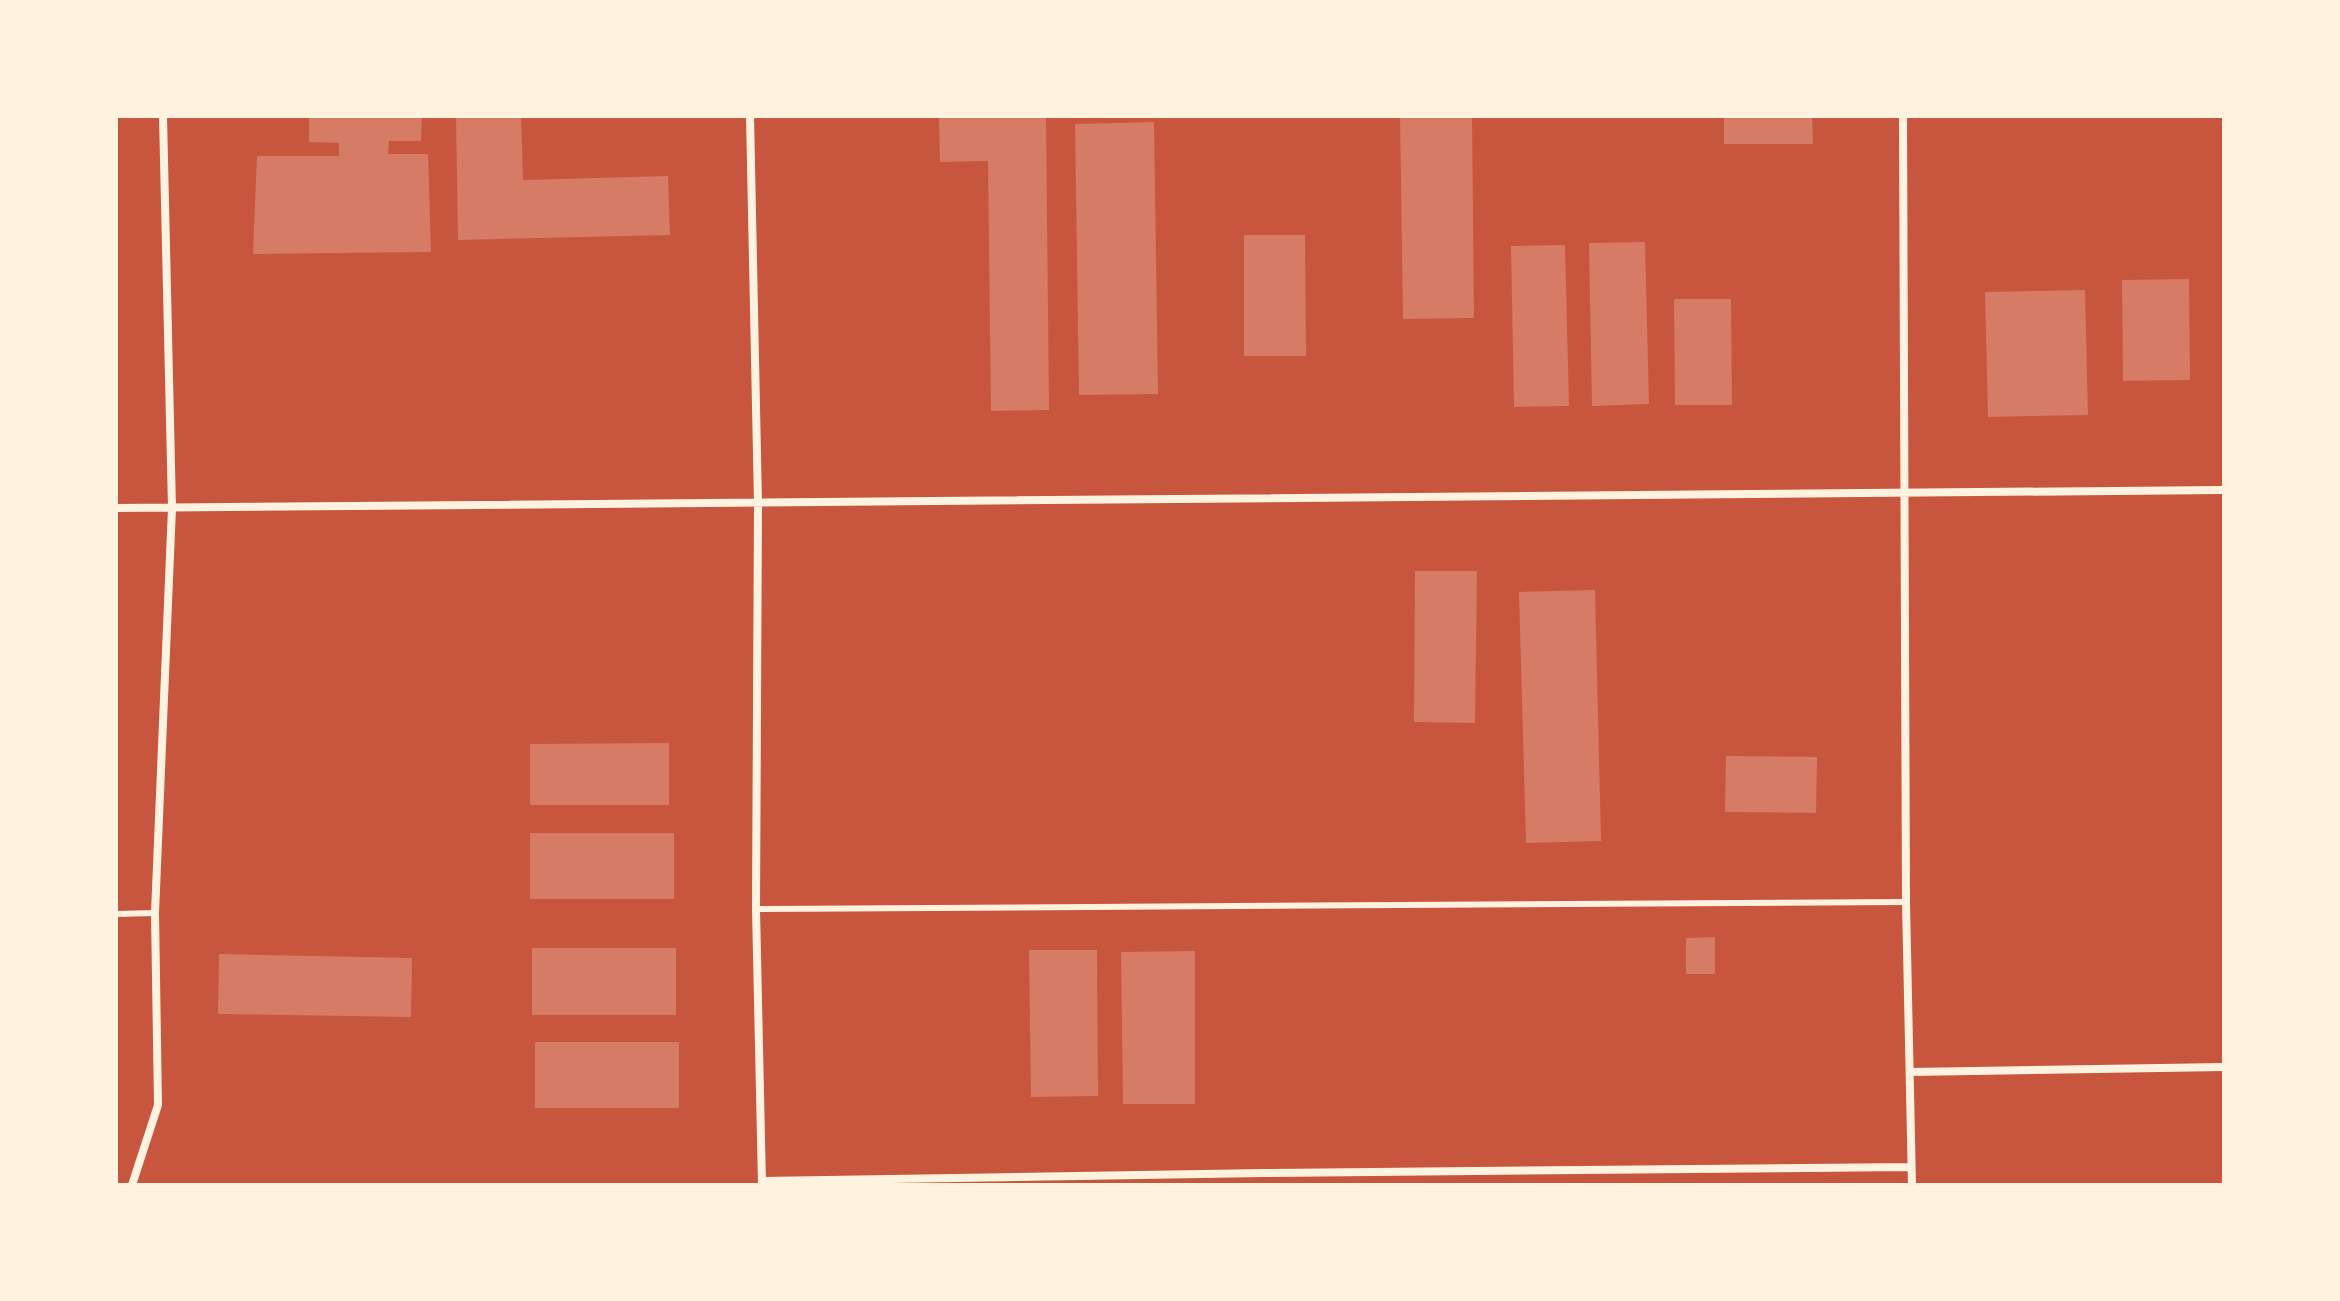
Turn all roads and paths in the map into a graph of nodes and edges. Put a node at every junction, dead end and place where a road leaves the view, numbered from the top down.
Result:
1 (163, 116) edge
2 (750, 116) edge
3 (1903, 116) edge
4 (2224, 490) edge
5 (1903, 493) junction
6 (758, 503) junction
7 (116, 508) edge
8 (172, 508) junction
9 (1906, 902) junction
10 (756, 909) junction
11 (155, 913) junction
12 (116, 914) edge
13 (2224, 1067) edge
14 (1910, 1072) junction
15 (1911, 1167) junction
16 (762, 1183) edge
17 (132, 1185) edge
18 (1912, 1185) edge

1 - 8 street
2 - 6 street
3 - 5 street
4 - 5 street
5 - 6 street
5 - 9 street
6 - 8 street
6 - 10 street
7 - 8 street
8 - 11 street
9 - 10 lane
9 - 14 street
10 - 16 street
11 - 12 lane
11 - 17 street
13 - 14 street
14 - 15 street
15 - 16 street
15 - 18 street

